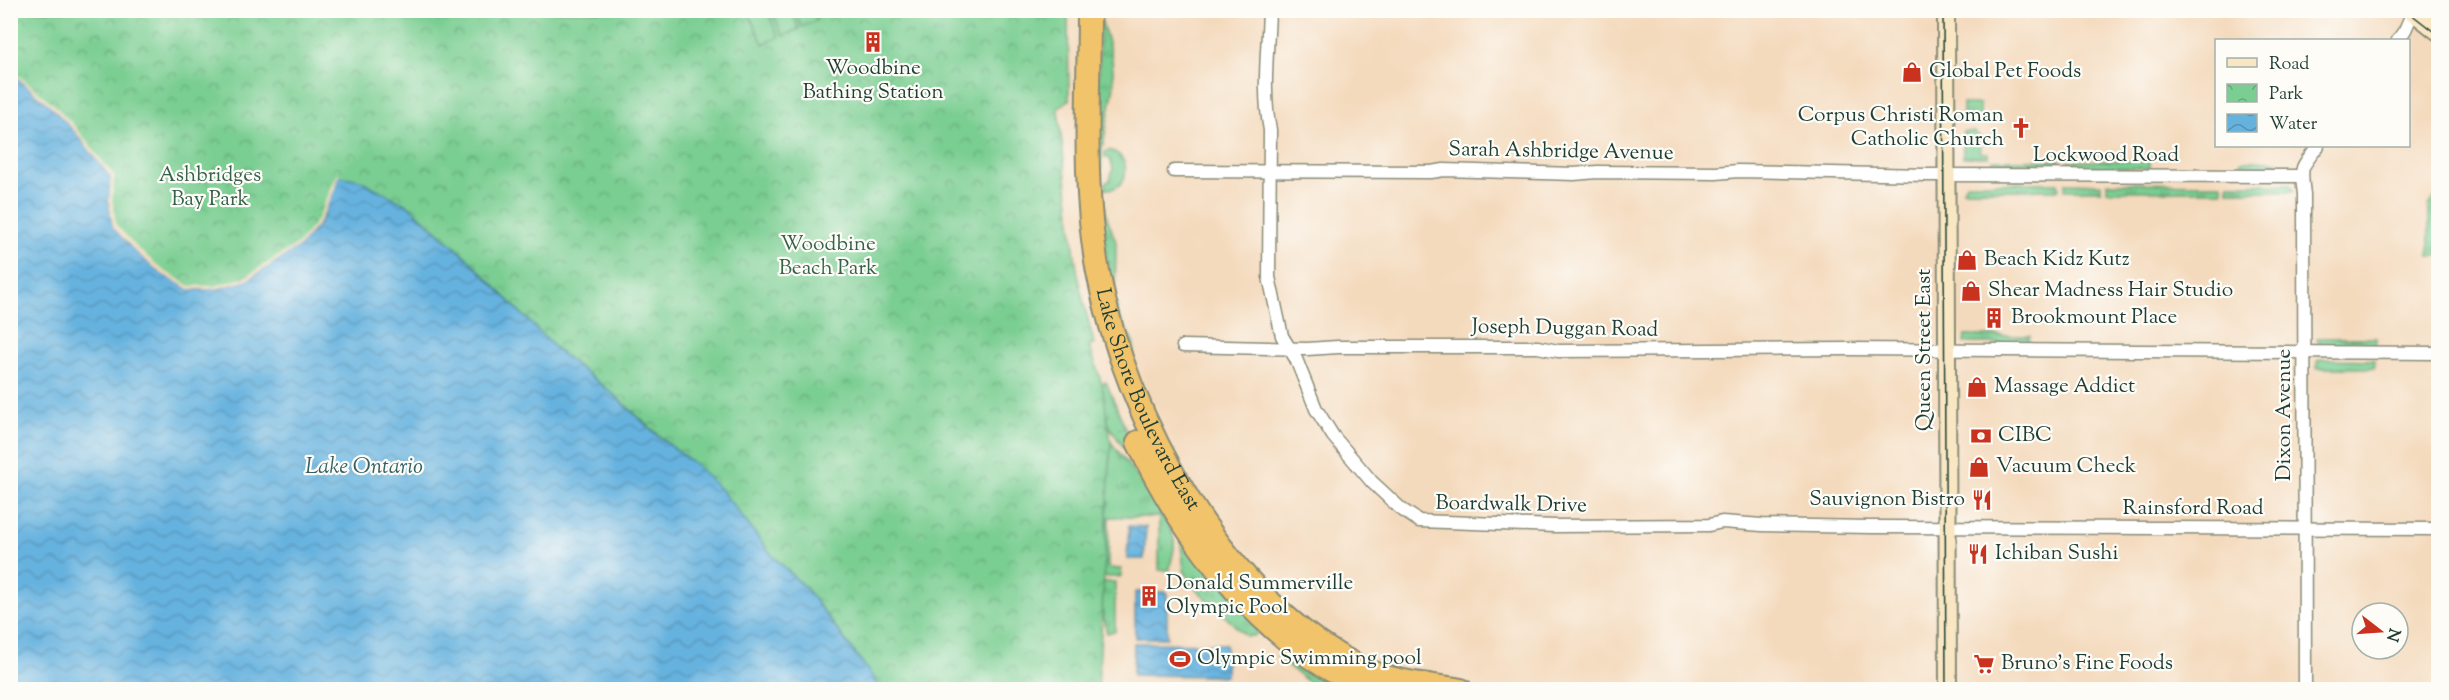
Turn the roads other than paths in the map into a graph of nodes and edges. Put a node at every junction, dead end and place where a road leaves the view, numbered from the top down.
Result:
1 (1074, 10) edge
2 (1089, 10) edge
3 (1269, 10) edge
4 (1946, 10) edge
5 (2412, 11) edge
6 (2439, 32) edge
7 (2399, 39) edge
8 (2317, 147) edge
9 (1174, 171) dead end
10 (1270, 172) junction
11 (1947, 175) junction
12 (2301, 176) junction
13 (1183, 346) dead end
14 (1289, 348) junction
15 (1947, 351) junction
16 (2305, 352) junction
17 (2439, 353) edge
18 (1948, 527) junction
19 (2304, 528) junction
20 (2439, 529) edge
21 (1376, 690) edge
22 (1461, 690) edge
23 (1948, 690) edge
24 (2305, 690) edge

1 - 21 highway, Lake Shore Boulevard East
2 - 22 highway, Lake Shore Boulevard East
3 - 10 street, Boardwalk Drive
4 - 11 main road, Queen Street East
5 - 6 main road
5 - 7 street
8 - 12 street
9 - 10 street, Sarah Ashbridge Avenue
10 - 11 street, Sarah Ashbridge Avenue
10 - 14 street, Boardwalk Drive
11 - 12 street, Lockwood Road
11 - 15 main road, Queen Street East
12 - 16 street, Dixon Avenue
13 - 14 street, Joseph Duggan Road
14 - 15 street, Joseph Duggan Road
14 - 18 street, Boardwalk Drive
15 - 16 street, Joseph Duggan Road
15 - 18 main road, Queen Street East
16 - 17 street, Joseph Duggan Road
16 - 19 street, Dixon Avenue
18 - 19 street, Rainsford Road
18 - 23 main road, Queen Street East
19 - 20 street, Rainsford Road
19 - 24 street, Dixon Avenue

